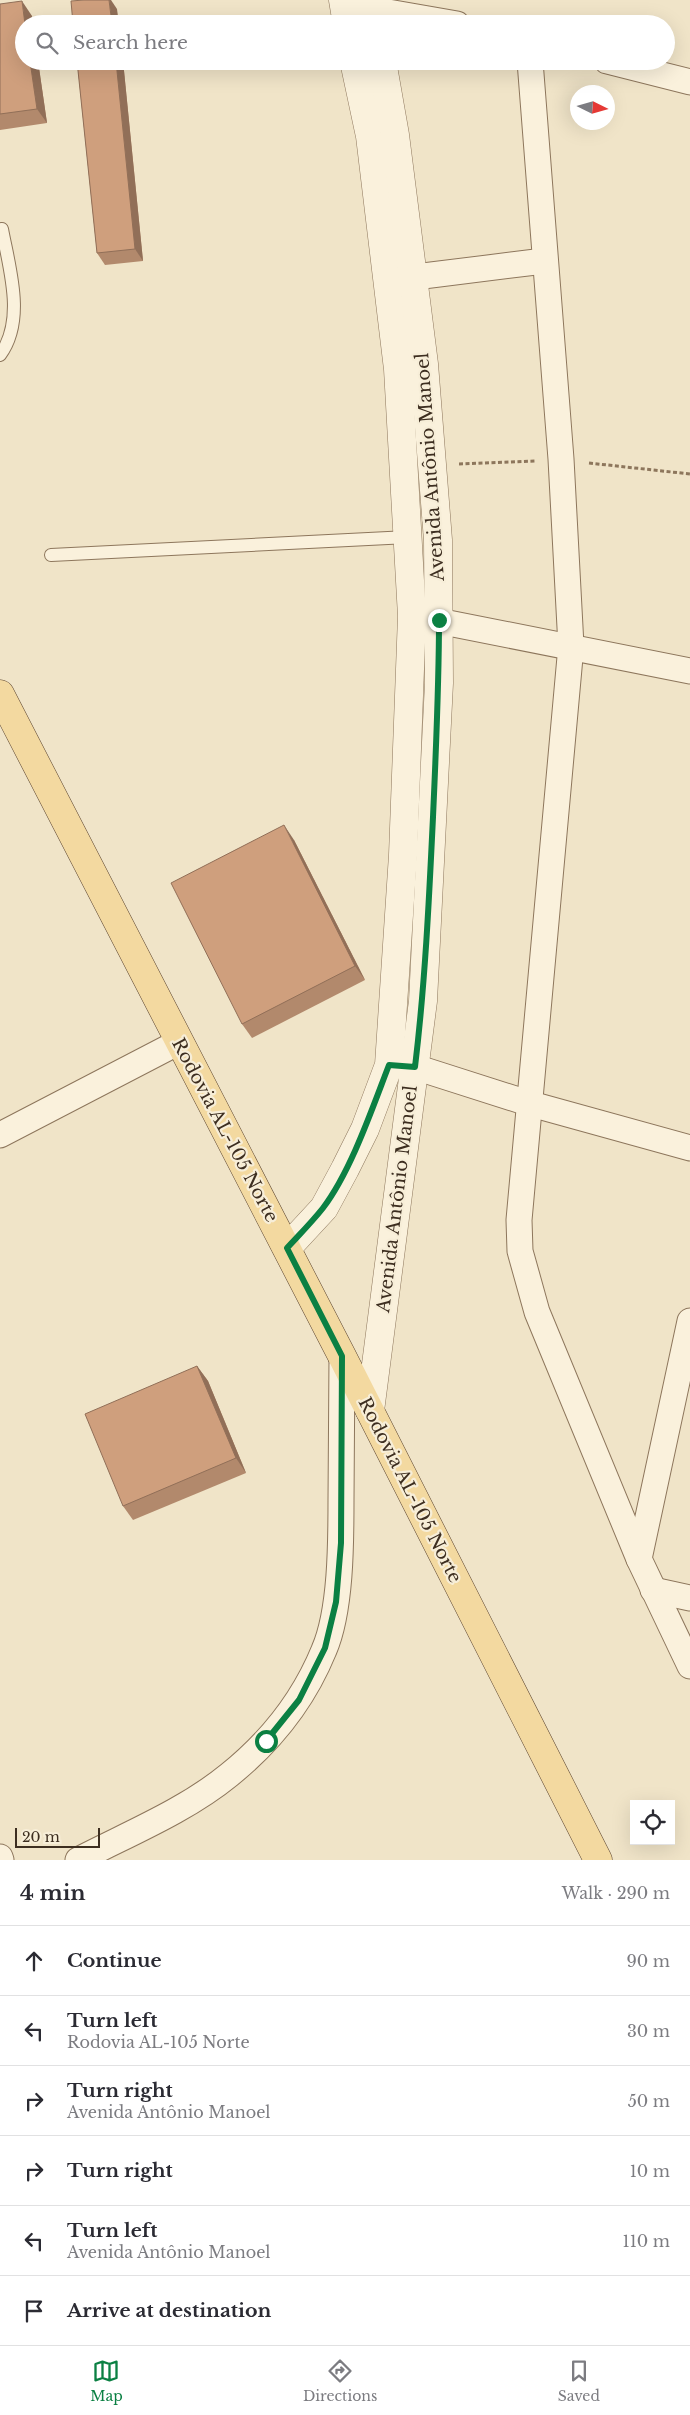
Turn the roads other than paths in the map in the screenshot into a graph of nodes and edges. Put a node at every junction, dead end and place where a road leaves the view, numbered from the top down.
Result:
1 (345, 10) edge
2 (373, 11) edge
3 (399, 15) edge
4 (356, 70) edge
5 (384, 70) edge
6 (531, 70) edge
7 (643, 70) edge
8 (690, 82) edge
9 (2, 229) dead end
10 (544, 261) junction
11 (414, 277) junction
12 (0, 355) edge
13 (408, 536) junction
14 (51, 556) dead end
15 (412, 616) junction
16 (439, 620) junction
17 (571, 646) junction
18 (690, 671) edge
19 (0, 694) edge
20 (179, 1042) junction
21 (402, 1066) junction
22 (531, 1104) junction
23 (0, 1134) edge
24 (690, 1148) edge
25 (287, 1248) junction
26 (690, 1321) edge
27 (342, 1356) junction
28 (370, 1411) junction
29 (639, 1559) junction
30 (653, 1590) junction
31 (690, 1598) edge
32 (690, 1666) edge
33 (78, 1860) edge
34 (598, 1860) edge

1 - 2 street
2 - 3 street
4 - 13 street, Avenida Antônio Manoel
5 - 11 street, Avenida Antônio Manoel
6 - 10 street
7 - 8 street
9 - 12 lane
10 - 11 street
10 - 17 street
11 - 16 street, Avenida Antônio Manoel
13 - 14 lane
13 - 15 street, Avenida Antônio Manoel
15 - 16 street
15 - 21 street, Avenida Antônio Manoel
16 - 17 street
16 - 21 street, Avenida Antônio Manoel
17 - 18 street
17 - 22 street
19 - 20 main road, Rodovia AL-105 Norte
20 - 23 street
20 - 25 main road, Rodovia AL-105 Norte
21 - 22 street
21 - 25 street, Avenida Antônio Manoel
21 - 28 street, Avenida Antônio Manoel
22 - 24 street
22 - 29 street
25 - 27 main road, Rodovia AL-105 Norte
26 - 29 street
27 - 28 main road, Rodovia AL-105 Norte
27 - 33 street
28 - 34 main road, Rodovia AL-105 Norte
29 - 30 street
30 - 31 street
30 - 32 street

